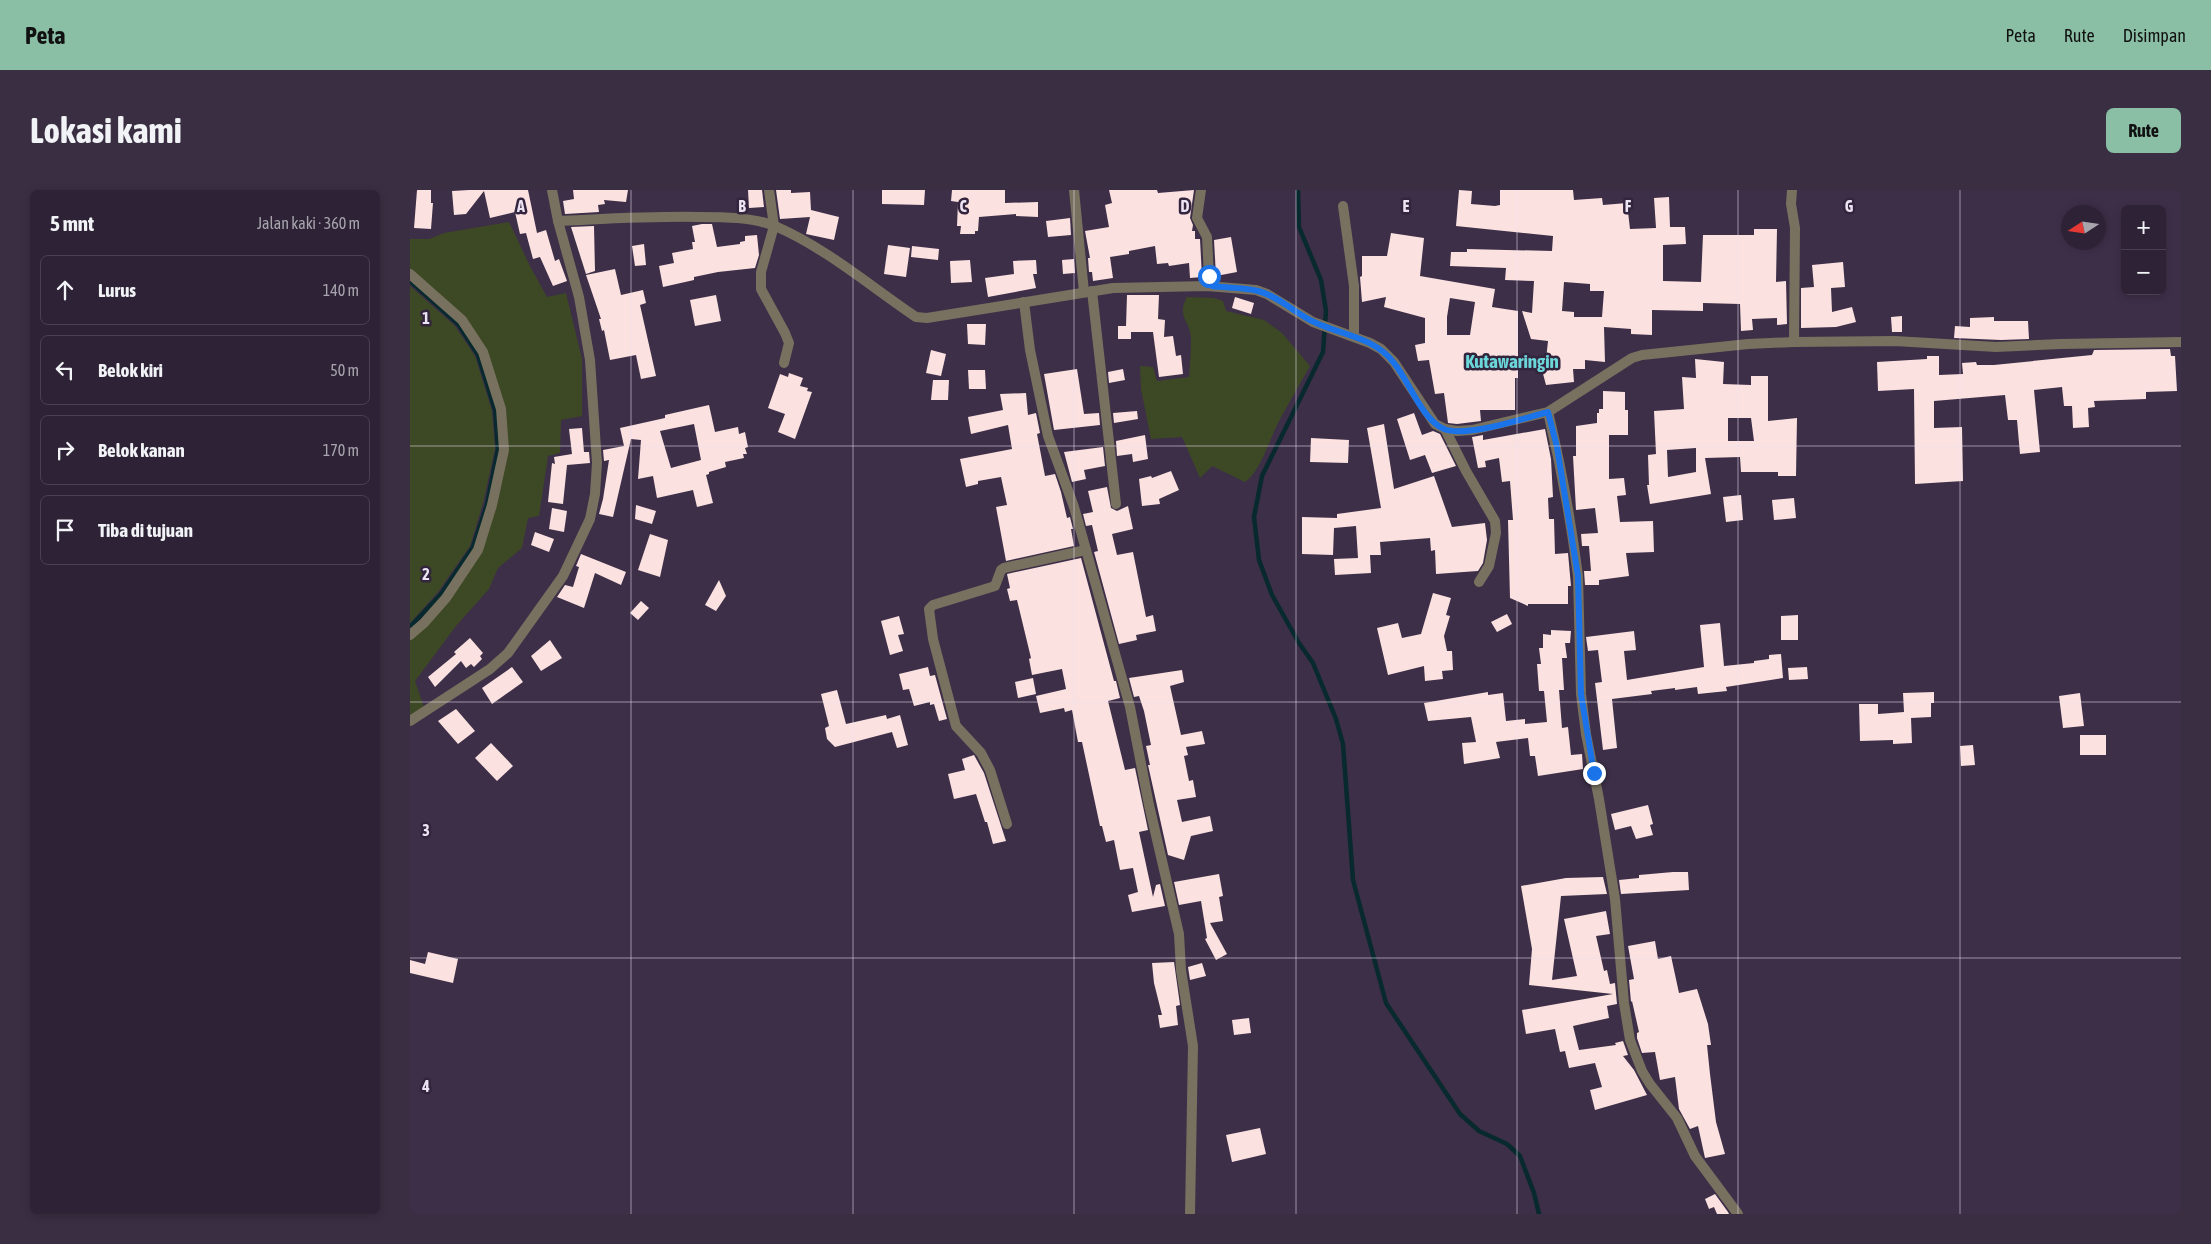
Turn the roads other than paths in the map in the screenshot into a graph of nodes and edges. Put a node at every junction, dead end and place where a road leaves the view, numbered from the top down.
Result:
1 (552, 190) edge
2 (769, 190) edge
3 (1074, 190) edge
4 (1201, 190) edge
5 (1792, 190) edge
6 (1343, 206) dead end
7 (558, 221) junction
8 (774, 226) junction
9 (410, 274) edge
10 (1212, 286) junction
11 (1088, 291) junction
12 (1024, 302) junction
13 (1351, 335) junction
14 (1794, 342) junction
15 (2181, 342) edge
16 (784, 363) dead end
17 (1548, 412) junction
18 (1445, 429) junction
19 (1116, 504) dead end
20 (1086, 550) junction
21 (1479, 582) dead end
22 (410, 635) edge
23 (410, 721) edge
24 (1007, 824) dead end
25 (1190, 1214) edge
26 (1738, 1214) edge

1 - 7 street
2 - 8 street
3 - 11 street
4 - 10 street
5 - 14 street
6 - 13 street
7 - 8 street
7 - 23 street
8 - 12 street
8 - 16 street
9 - 22 street
10 - 11 street
10 - 13 street
11 - 12 street
11 - 19 street
12 - 20 street
13 - 18 street
14 - 15 street
14 - 17 street
17 - 18 street
17 - 26 street
18 - 21 street
20 - 24 street
20 - 25 street

